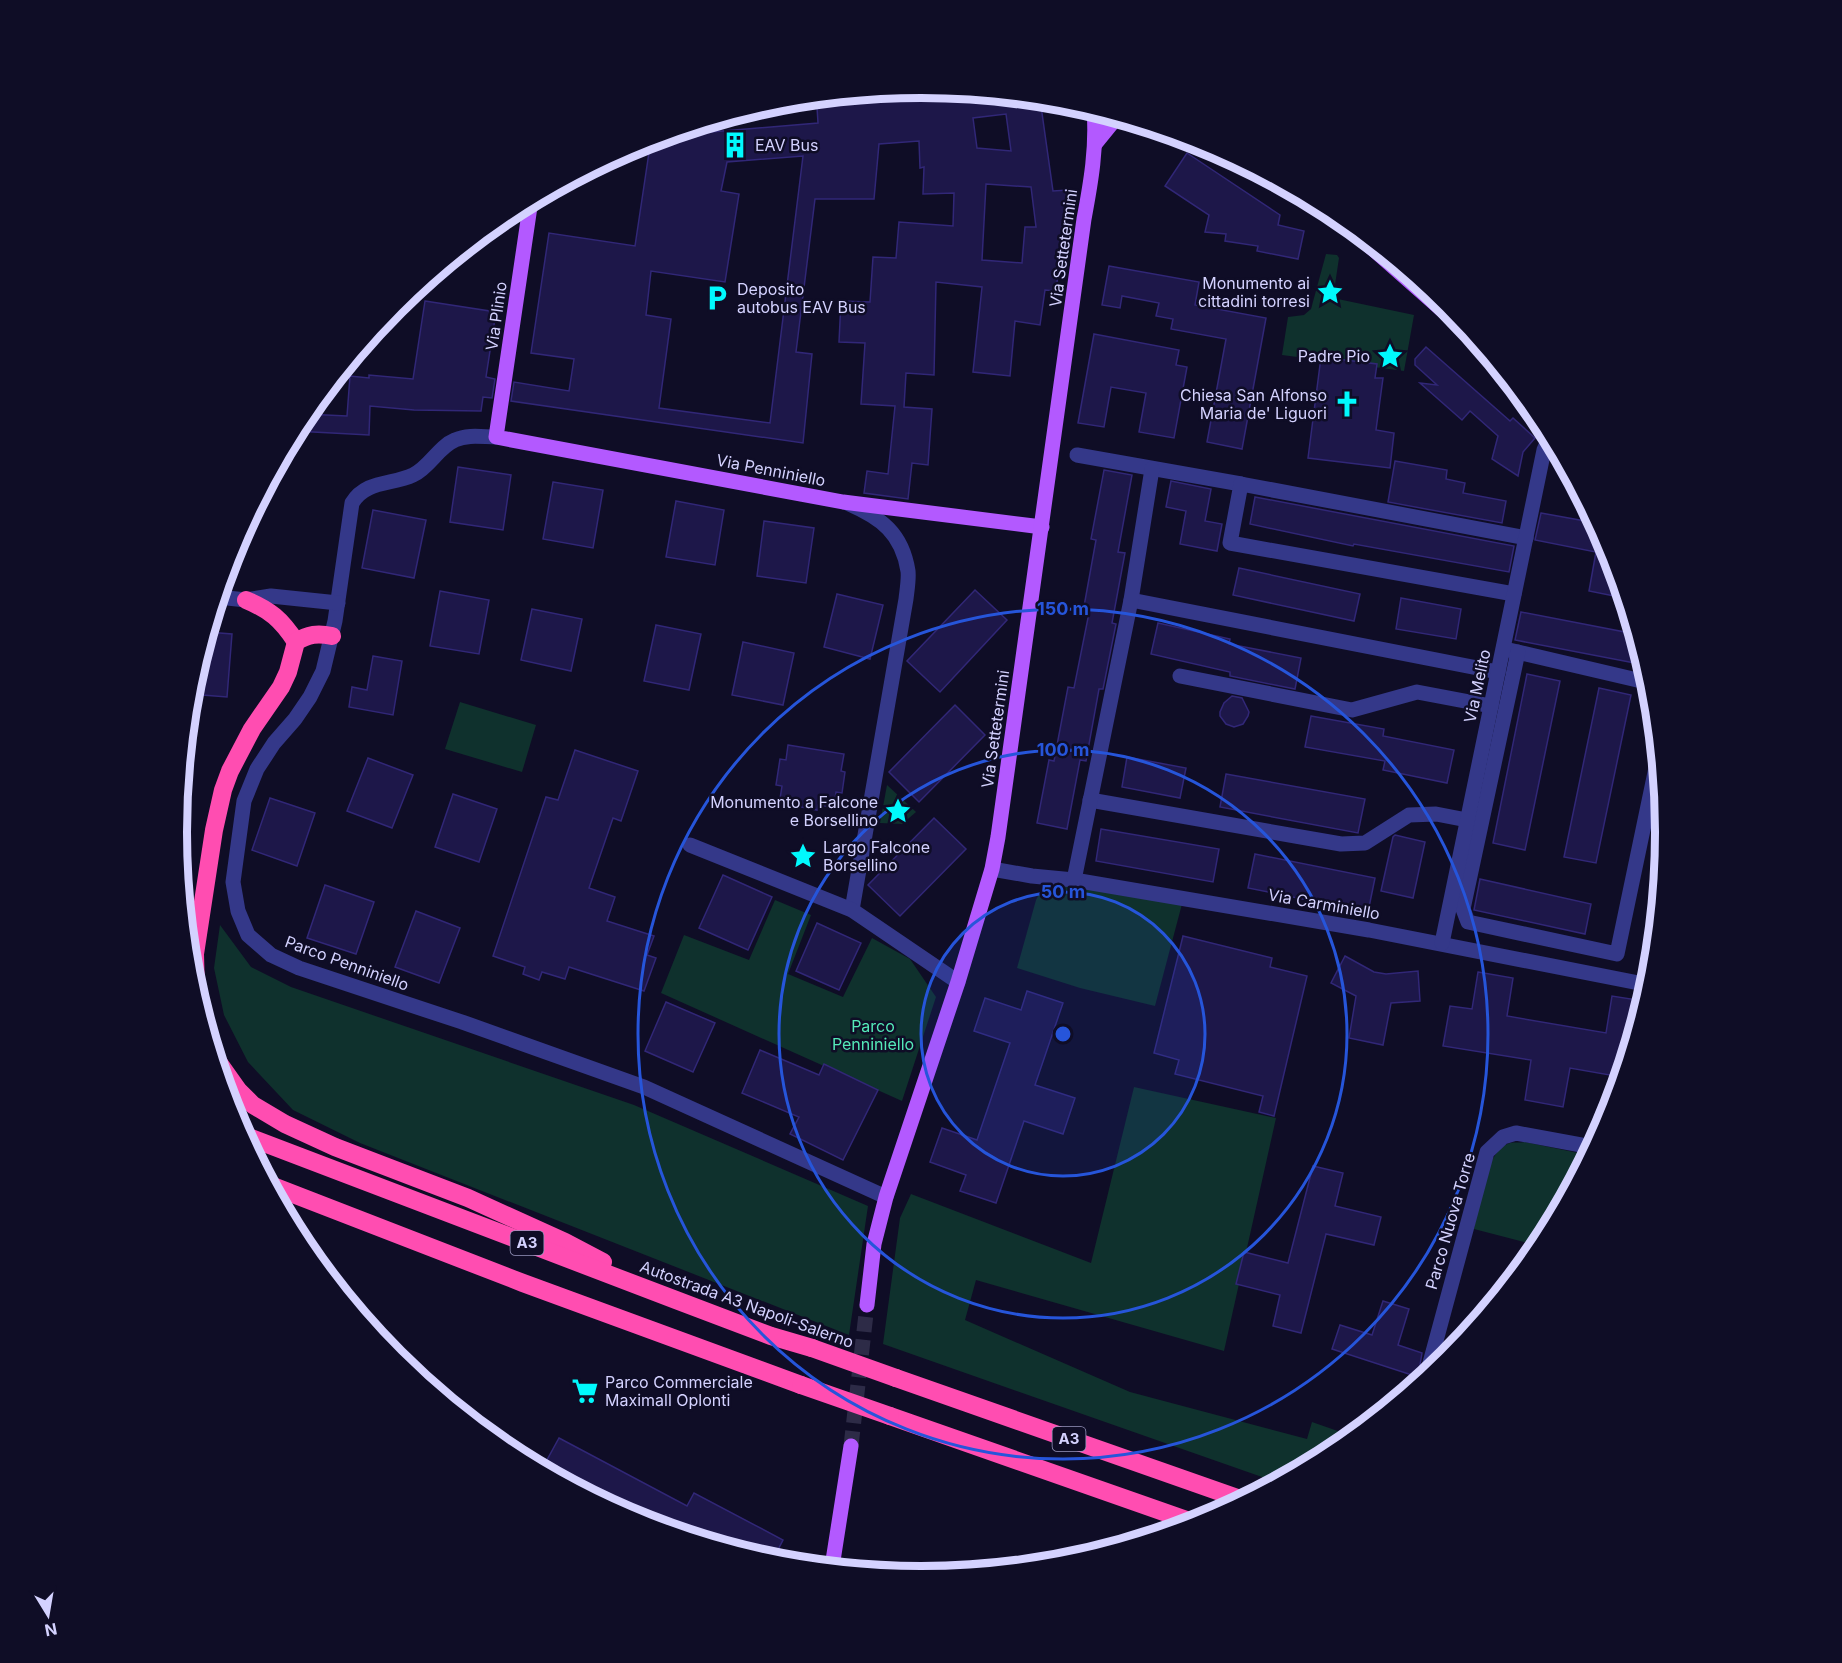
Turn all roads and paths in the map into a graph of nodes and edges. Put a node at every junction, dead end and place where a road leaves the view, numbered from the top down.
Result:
1 (1095, 119) edge
2 (1112, 123) edge
3 (1095, 144) junction
4 (529, 211) edge
5 (496, 437) junction
6 (1545, 447) edge
7 (1077, 455) dead end
8 (1152, 469) junction
9 (1241, 484) junction
10 (843, 502) junction
11 (1042, 527) junction
12 (1526, 538) junction
13 (1514, 594) junction
14 (225, 598) edge
15 (246, 600) junction
16 (1131, 600) junction
17 (338, 603) junction
18 (332, 636) junction
19 (296, 642) junction
20 (1510, 651) junction
21 (1498, 672) junction
22 (1180, 676) dead end
23 (1639, 681) edge
24 (1491, 706) junction
25 (1653, 782) edge
26 (1090, 800) junction
27 (1467, 820) junction
28 (690, 844) dead end
29 (992, 869) junction
30 (1074, 880) junction
31 (852, 910) junction
32 (1442, 943) junction
33 (196, 946) edge
34 (958, 982) junction
35 (1639, 983) edge
36 (231, 1080) edge
37 (256, 1140) edge
38 (1584, 1145) edge
39 (280, 1189) edge
40 (886, 1197) junction
41 (676, 1300) junction
42 (867, 1305) tunnel mouth
43 (1431, 1359) edge
44 (850, 1446) tunnel mouth
45 (1232, 1496) edge
46 (1180, 1518) edge
47 (833, 1560) edge

1 - 3 main road, Via Settetermini
2 - 3 main road
3 - 11 main road, Via Settetermini
4 - 5 main road, Via Plinio
5 - 10 main road, Via Penniniello
5 - 17 street, Parco Penniniello
6 - 12 street, Via Melito
7 - 8 street
8 - 9 street
8 - 16 street
9 - 12 street
9 - 13 street
10 - 11 main road, Via Penniniello
10 - 31 street
11 - 29 main road, Via Settetermini
12 - 13 street, Via Melito
13 - 20 street, Via Melito
14 - 15 street
15 - 17 street
15 - 19 highway
16 - 21 street
16 - 26 street
17 - 18 street, Parco Penniniello
18 - 19 highway
18 - 40 street, Parco Penniniello
19 - 33 highway
20 - 21 street, Via Melito
20 - 23 street
20 - 25 street
21 - 24 street, Via Melito
22 - 24 street
24 - 27 street, Via Melito
26 - 27 street
26 - 30 street
27 - 32 street, Via Melito
28 - 31 street
29 - 30 street, Via Carminiello
29 - 34 main road, Via Settetermini
30 - 32 street, Via Carminiello
31 - 34 street
32 - 35 street, Via Carminiello
34 - 40 main road, Via Settetermini
36 - 41 highway
37 - 41 highway, Autostrada A3 Napoli-Salerno / A3
38 - 43 street, Parco Nuova Torre
39 - 46 highway, A3, bridge
40 - 42 main road, Via Settetermini
41 - 45 highway, Autostrada A3 Napoli-Salerno / A3, bridge
44 - 47 main road

